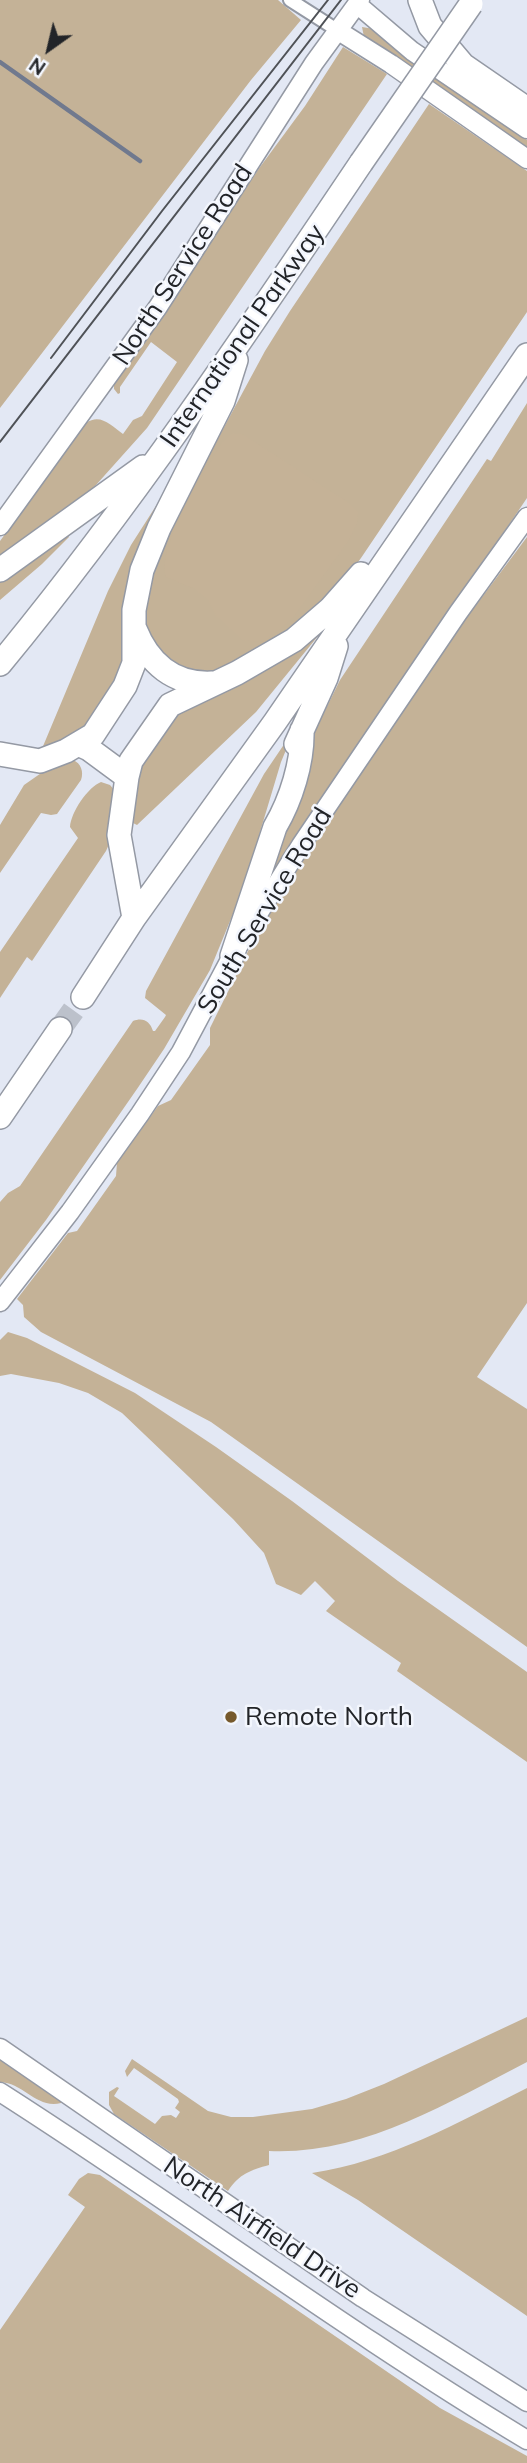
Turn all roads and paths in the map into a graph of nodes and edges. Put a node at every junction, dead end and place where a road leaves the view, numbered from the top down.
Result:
1 (290, 0) edge
2 (420, 0) edge
3 (357, 2) edge
4 (473, 2) edge
5 (337, 30) junction
6 (527, 109) edge
7 (527, 129) edge
8 (527, 159) edge
9 (242, 340) junction
10 (527, 355) edge
11 (163, 453) junction
12 (527, 517) edge
13 (0, 526) edge
14 (398, 540) junction
15 (0, 570) edge
16 (344, 621) junction
17 (134, 626) junction
18 (0, 664) edge
19 (215, 682) junction
20 (78, 744) junction
21 (0, 754) edge
22 (127, 777) junction
23 (134, 918) junction
24 (232, 956) junction
25 (83, 997) tunnel mouth
26 (60, 1029) tunnel mouth
27 (0, 1117) edge
28 (0, 1302) edge
29 (0, 2048) edge
30 (0, 2092) edge
31 (527, 2402) edge
32 (527, 2440) edge

1 - 5 street
2 - 6 highway
3 - 5 main road, North Service Road
3 - 7 main road
4 - 9 highway, International Parkway, bridge
5 - 8 main road
5 - 13 main road, North Service Road
9 - 11 highway, International Parkway
9 - 17 highway
10 - 14 highway
11 - 15 highway
11 - 18 highway, International Parkway
12 - 24 main road, South Service Road
14 - 16 highway
14 - 19 highway
16 - 23 highway
16 - 24 highway
17 - 19 highway
17 - 20 highway
19 - 22 highway
20 - 21 highway
20 - 22 highway
22 - 23 highway
23 - 25 highway
24 - 28 main road, South Service Road
26 - 27 highway
29 - 31 main road, North Airfield Drive
30 - 32 main road, North Airfield Drive

